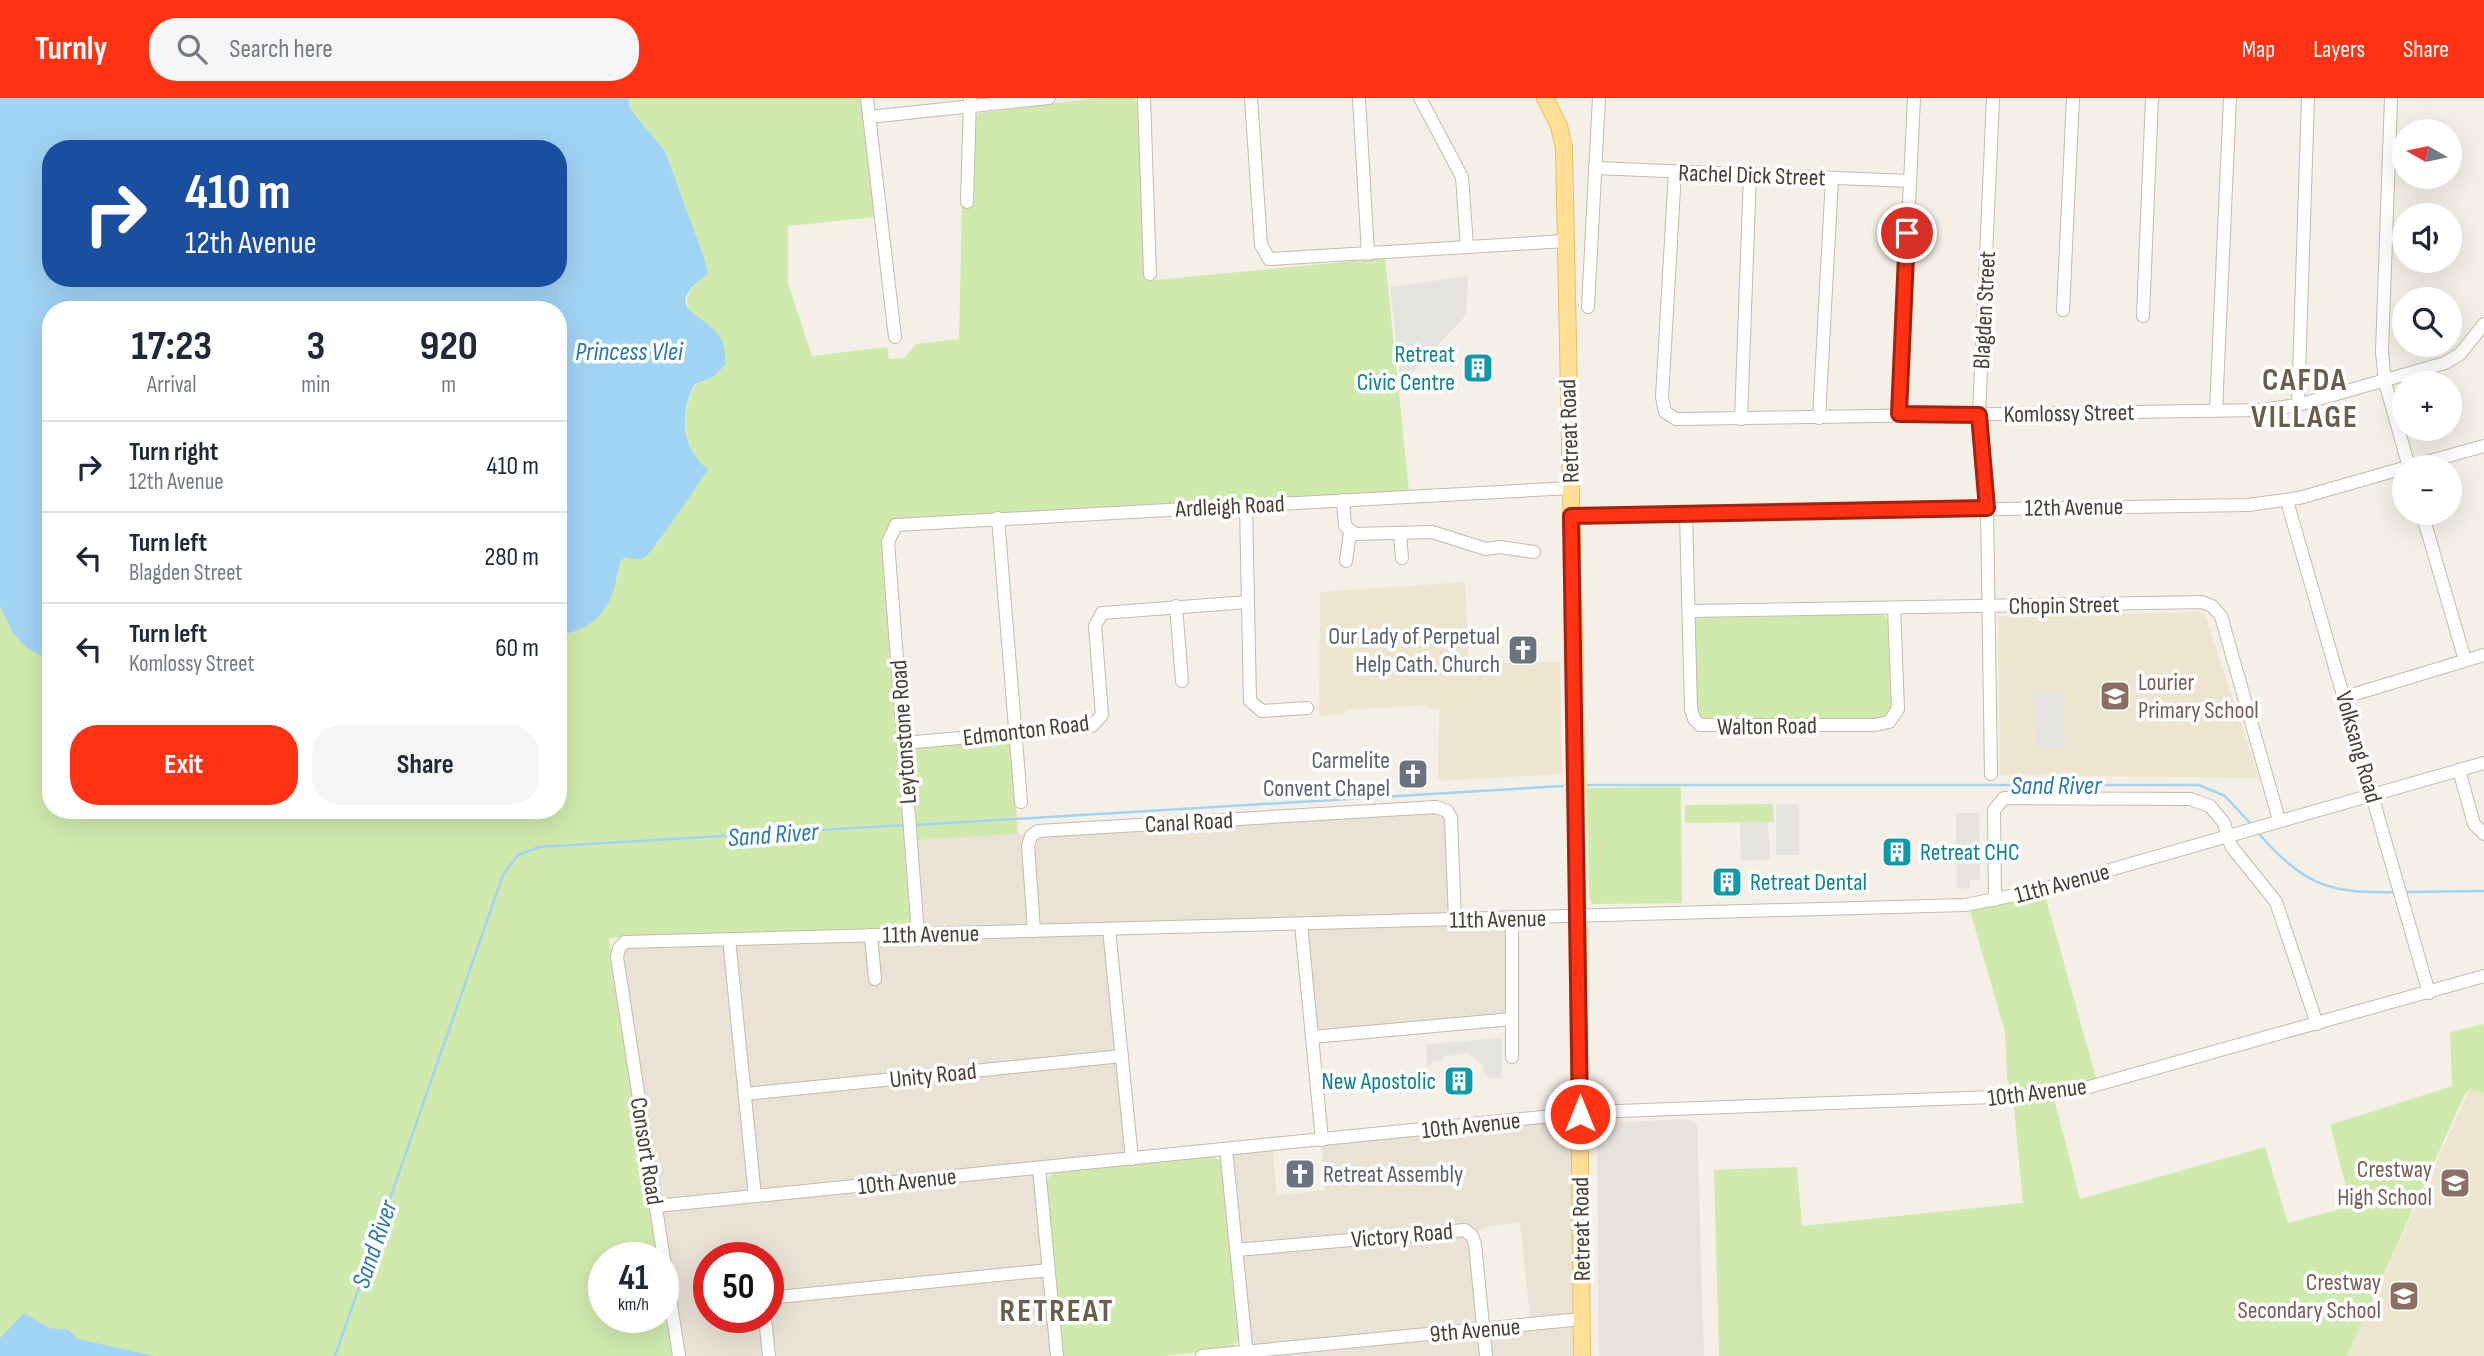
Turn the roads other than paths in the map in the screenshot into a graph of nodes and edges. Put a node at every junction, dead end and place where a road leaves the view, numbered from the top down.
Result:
1 (867, 98) edge
2 (1049, 98) edge
3 (1144, 98) edge
4 (1251, 98) edge
5 (1359, 98) edge
6 (1420, 98) edge
7 (1545, 98) edge
8 (1599, 98) edge
9 (1914, 98) edge
10 (1993, 98) edge
11 (2073, 98) edge
12 (2152, 98) edge
13 (2230, 98) edge
14 (2308, 98) edge
15 (2391, 98) edge
16 (970, 103) edge
17 (869, 117) junction
18 (1595, 168) junction
19 (1675, 172) junction
20 (1750, 174) junction
21 (1832, 178) junction
22 (1909, 181) junction
23 (967, 202) dead end
24 (1566, 241) junction
25 (1467, 246) junction
26 (1368, 254) junction
27 (1150, 274) dead end
28 (1588, 307) dead end
29 (2063, 310) dead end
30 (2143, 316) dead end
31 (2484, 324) edge
32 (895, 337) dead end
33 (2385, 382) junction
34 (2298, 405) junction
35 (2217, 410) junction
36 (1899, 414) junction
37 (1979, 415) junction
38 (1819, 418) junction
39 (1741, 419) junction
40 (2484, 446) edge
41 (2405, 455) edge
42 (2451, 455) edge
43 (2392, 471) edge
44 (1570, 488) junction
45 (1343, 500) junction
46 (2287, 501) junction
47 (1246, 505) junction
48 (1987, 508) junction
49 (1686, 515) junction
50 (1571, 516) junction
51 (998, 518) junction
52 (2426, 525) edge
53 (892, 530) joint
54 (1350, 531) junction
55 (1400, 534) junction
56 (1534, 552) dead end
57 (1402, 558) dead end
58 (1346, 561) dead end
59 (1248, 602) junction
60 (1176, 606) junction
61 (1989, 607) junction
62 (1894, 608) junction
63 (1689, 611) junction
64 (2484, 655) edge
65 (2465, 660) junction
66 (1182, 681) dead end
67 (2345, 697) junction
68 (1307, 708) dead end
69 (1016, 733) junction
70 (904, 743) junction
71 (2484, 763) edge
72 (2459, 770) junction
73 (1991, 774) dead end
74 (2373, 795) junction
75 (1021, 802) dead end
76 (2280, 820) junction
77 (2484, 834) edge
78 (2232, 835) junction
79 (1995, 900) junction
80 (1576, 917) junction
81 (1513, 919) junction
82 (1455, 920) junction
83 (1301, 924) junction
84 (1109, 929) junction
85 (1034, 931) junction
86 (918, 934) junction
87 (871, 935) junction
88 (729, 939) junction
89 (620, 946) joint
90 (2484, 976) edge
91 (874, 979) dead end
92 (2430, 993) junction
93 (1512, 1019) junction
94 (2316, 1024) junction
95 (1312, 1037) junction
96 (1122, 1056) junction
97 (1512, 1057) dead end
98 (745, 1094) junction
99 (1580, 1114) junction
100 (1322, 1140) junction
101 (1226, 1149) junction
102 (1132, 1159) junction
103 (1039, 1168) junction
104 (755, 1196) junction
105 (656, 1206) junction
106 (1236, 1250) junction
107 (1049, 1270) junction
108 (784, 1296) edge
109 (1582, 1320) junction
110 (1483, 1329) junction
111 (767, 1333) edge
112 (1246, 1354) edge
113 (679, 1356) edge
114 (769, 1356) edge
115 (1058, 1356) edge
116 (1202, 1356) edge
117 (1486, 1356) edge
118 (1582, 1356) edge

1 - 17 street
2 - 16 street
3 - 27 street
4 - 26 street
5 - 26 street
6 - 25 street
7 - 24 main road, Retreat Road
8 - 18 street
9 - 22 street
10 - 37 street, Blagden Street
11 - 29 street
12 - 30 street
13 - 35 street
14 - 34 street
15 - 33 street
16 - 17 street
16 - 23 street
17 - 32 street
18 - 19 street, Rachel Dick Street
18 - 28 street
19 - 20 street, Rachel Dick Street
19 - 39 street, Komlossy Street
20 - 21 street, Rachel Dick Street
20 - 39 street
21 - 22 street, Rachel Dick Street
21 - 38 street
22 - 36 street
24 - 25 street
24 - 44 main road, Retreat Road
25 - 26 street
31 - 33 street, Komlossy Street
33 - 34 street, Komlossy Street
33 - 41 street
34 - 35 street, Komlossy Street
35 - 37 street, Komlossy Street
36 - 37 street, Komlossy Street
36 - 38 street, Komlossy Street
37 - 48 street, Blagden Street
38 - 39 street, Komlossy Street
40 - 42 street, 12th Avenue
43 - 46 street, 12th Avenue
44 - 45 street, Ardleigh Road
44 - 50 main road, Retreat Road
45 - 47 street, Ardleigh Road
45 - 54 street
46 - 48 street, 12th Avenue
46 - 67 street, Volksang Road
47 - 51 street, Ardleigh Road
47 - 59 street
48 - 49 street, 12th Avenue
48 - 61 street, Blagden Street
49 - 50 street, 12th Avenue
49 - 63 street, Walton Road
50 - 80 main road, Retreat Road
51 - 53 street, Ardleigh Road
51 - 69 street
52 - 65 street
53 - 70 street, Leytonstone Road
54 - 55 street
54 - 58 street
55 - 56 street
55 - 57 street
59 - 60 street, Edmonton Road
59 - 68 street
60 - 66 street
60 - 69 street, Edmonton Road
61 - 62 street, Chopin Street
61 - 73 street, Blagden Street
61 - 76 street, Chopin Street
62 - 63 street, Chopin Street
62 - 63 street, Walton Road
64 - 65 street
65 - 67 street
67 - 74 street, Volksang Road
69 - 70 street, Edmonton Road
69 - 75 street
70 - 86 street, Leytonstone Road
71 - 72 street, 11th Avenue
72 - 74 street, 11th Avenue
72 - 77 street
74 - 76 street, 11th Avenue
74 - 92 street, Volksang Road
76 - 78 street, 11th Avenue
78 - 79 street, 11th Avenue
78 - 79 street
78 - 94 street
79 - 80 street, 11th Avenue
80 - 81 street, 11th Avenue
80 - 99 main road, Retreat Road
81 - 82 street, 11th Avenue
81 - 93 street
82 - 83 street, 11th Avenue
82 - 85 street, Canal Road
83 - 84 street, 11th Avenue
83 - 95 street
84 - 85 street, 11th Avenue
84 - 96 street
85 - 86 street, 11th Avenue
86 - 87 street, 11th Avenue
87 - 88 street, 11th Avenue
87 - 91 street
88 - 89 street, 11th Avenue
88 - 98 street
89 - 105 street, Consort Road
90 - 92 street, 10th Avenue
92 - 94 street, 10th Avenue
93 - 95 street
93 - 97 street
94 - 99 street, 10th Avenue
95 - 100 street
96 - 98 street, Unity Road
96 - 102 street
98 - 104 street
99 - 100 street, 10th Avenue
99 - 109 main road, Retreat Road
100 - 101 street, 10th Avenue
101 - 102 street, 10th Avenue
101 - 106 street
102 - 103 street, 10th Avenue
103 - 104 street, 10th Avenue
103 - 107 street
104 - 105 street, 10th Avenue
105 - 113 street, Consort Road
106 - 110 street, Victory Road
106 - 112 street
107 - 108 street
107 - 115 street
109 - 110 street, 9th Avenue
109 - 118 main road, Retreat Road
110 - 112 street, 9th Avenue
110 - 117 street
111 - 114 street
112 - 116 street, 9th Avenue

